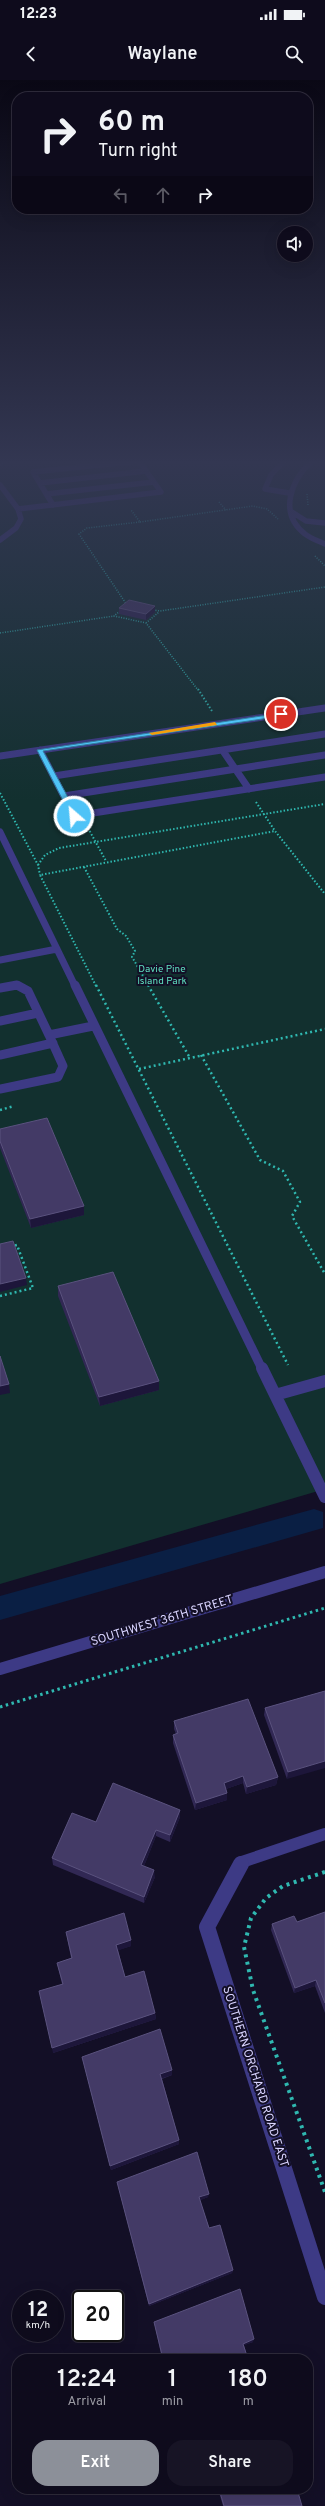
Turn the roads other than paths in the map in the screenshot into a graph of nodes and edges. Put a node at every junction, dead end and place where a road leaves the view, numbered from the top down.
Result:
1 (325, 708) edge
2 (325, 734) edge
3 (40, 750) junction
4 (223, 751) junction
5 (325, 755) edge
6 (0, 756) edge
7 (236, 769) junction
8 (54, 776) junction
9 (325, 777) edge
10 (249, 789) junction
11 (64, 796) junction
12 (0, 834) edge
13 (0, 949) edge
14 (57, 949) junction
15 (2, 959) edge
16 (0, 988) edge
17 (38, 1013) junction
18 (0, 1021) edge
19 (93, 1026) junction
20 (49, 1035) junction
21 (53, 1043) junction
22 (0, 1055) edge
23 (0, 1090) edge
24 (325, 1381) edge
25 (275, 1395) junction
26 (325, 1497) edge
27 (325, 1572) edge
28 (0, 1669) edge
29 (325, 1834) edge
30 (325, 2297) edge

1 - 3 street
2 - 4 street
3 - 6 street
3 - 8 street
4 - 7 street
4 - 8 street
5 - 7 street
7 - 10 street
7 - 11 street
8 - 11 street
9 - 10 street
10 - 11 street
12 - 14 street
13 - 15 street
14 - 15 street
14 - 19 street
16 - 17 street
17 - 18 street
17 - 20 street
19 - 20 street
19 - 25 street
20 - 21 street
21 - 22 street
21 - 23 street
24 - 25 street
25 - 26 street
27 - 28 street, SOUTHWEST 36TH STREET
29 - 30 street, SOUTHERN ORCHARD ROAD EAST

